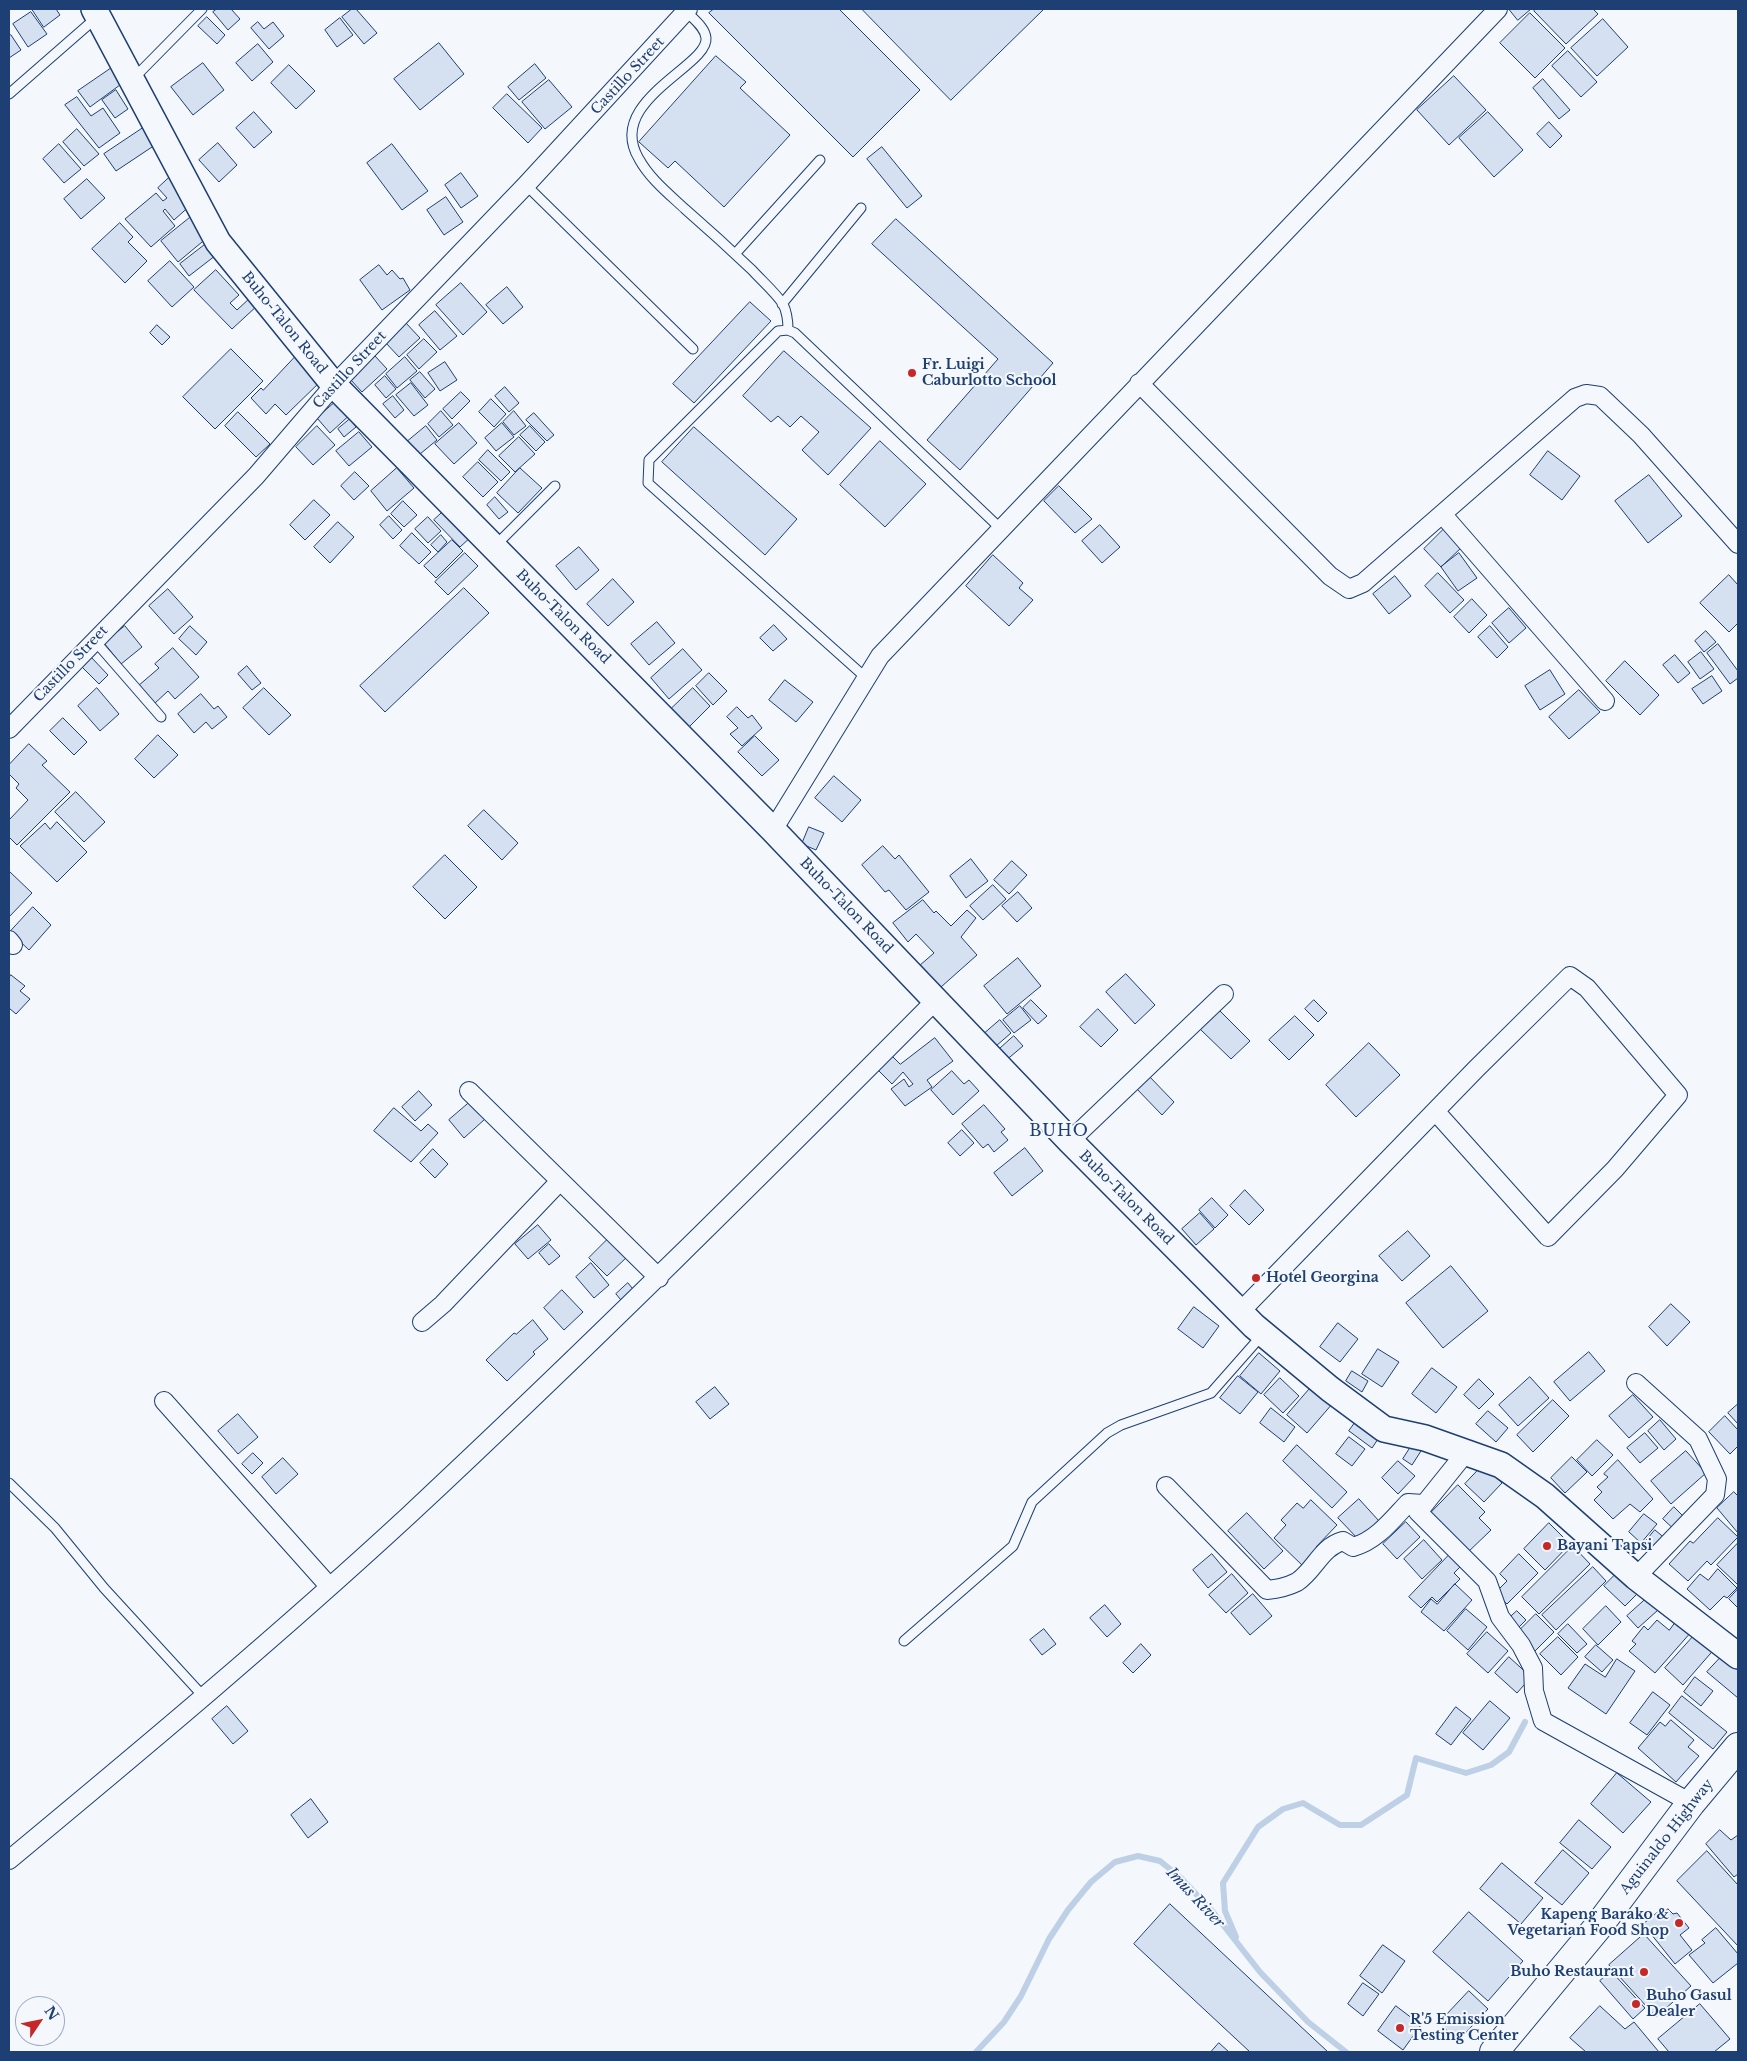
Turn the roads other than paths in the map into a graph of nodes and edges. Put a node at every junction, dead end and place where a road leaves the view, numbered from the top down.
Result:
1 (202, 9) edge
2 (1498, 9) edge
3 (687, 10) edge
4 (96, 12) edge
5 (132, 80) junction
6 (9, 94) edge
7 (820, 160) dead end
8 (526, 185) junction
9 (861, 208) dead end
10 (735, 254) junction
11 (782, 304) junction
12 (788, 330) junction
13 (694, 349) dead end
14 (1139, 383) junction
15 (334, 385) junction
16 (555, 486) dead end
17 (1443, 515) junction
18 (1001, 530) junction
19 (1738, 544) edge
20 (494, 547) junction
21 (94, 640) junction
22 (865, 677) junction
23 (1606, 701) dead end
24 (161, 717) dead end
25 (9, 729) edge
26 (773, 830) junction
27 (1224, 994) dead end
28 (935, 1001) junction
29 (469, 1091) dead end
30 (1436, 1112) junction
31 (1070, 1141) junction
32 (560, 1181) junction
33 (659, 1278) junction
34 (1240, 1312) junction
35 (422, 1322) dead end
36 (1263, 1334) junction
37 (1636, 1383) dead end
38 (164, 1401) dead end
39 (1467, 1451) junction
40 (9, 1483) edge
41 (1166, 1486) dead end
42 (1424, 1504) junction
43 (1636, 1577) junction
44 (329, 1586) junction
45 (904, 1641) dead end
46 (1738, 1656) edge
47 (204, 1696) junction
48 (1738, 1746) edge
49 (1738, 1776) edge
50 (1691, 1803) junction
51 (9, 1860) edge
52 (1597, 1928) junction
53 (1494, 2052) edge

1 - 5 lane
2 - 14 street
3 - 8 street, Castillo Street
3 - 10 lane
4 - 5 street, Buho-Talon Road
4 - 6 lane
5 - 15 street, Buho-Talon Road
7 - 10 lane
8 - 13 lane
8 - 15 street, Castillo Street
9 - 11 lane
10 - 11 lane
11 - 12 lane
12 - 18 lane
12 - 22 lane
14 - 17 street
14 - 18 street
15 - 20 street, Buho-Talon Road
15 - 21 street, Castillo Street
16 - 20 lane
17 - 19 street
17 - 23 street
18 - 22 street
20 - 26 street, Buho-Talon Road
21 - 24 lane
21 - 25 street, Castillo Street
22 - 26 street
26 - 28 street, Buho-Talon Road
27 - 31 street
28 - 31 street, Buho-Talon Road
28 - 33 street
29 - 32 street
30 - 30 street
30 - 34 street
31 - 34 street, Buho-Talon Road
32 - 33 street
32 - 35 street
33 - 44 street
34 - 36 street, Buho-Talon Road
36 - 39 street, Buho-Talon Road
36 - 45 lane
37 - 43 street
38 - 44 street
39 - 42 street
39 - 43 street, Buho-Talon Road
40 - 47 lane
41 - 42 street
42 - 50 street
43 - 46 street, Buho-Talon Road
44 - 47 street
47 - 51 street
48 - 50 main road, Aguinaldo Highway
49 - 52 main road, Aguinaldo Highway
50 - 52 main road, Aguinaldo Highway
52 - 53 main road, Aguinaldo Highway

